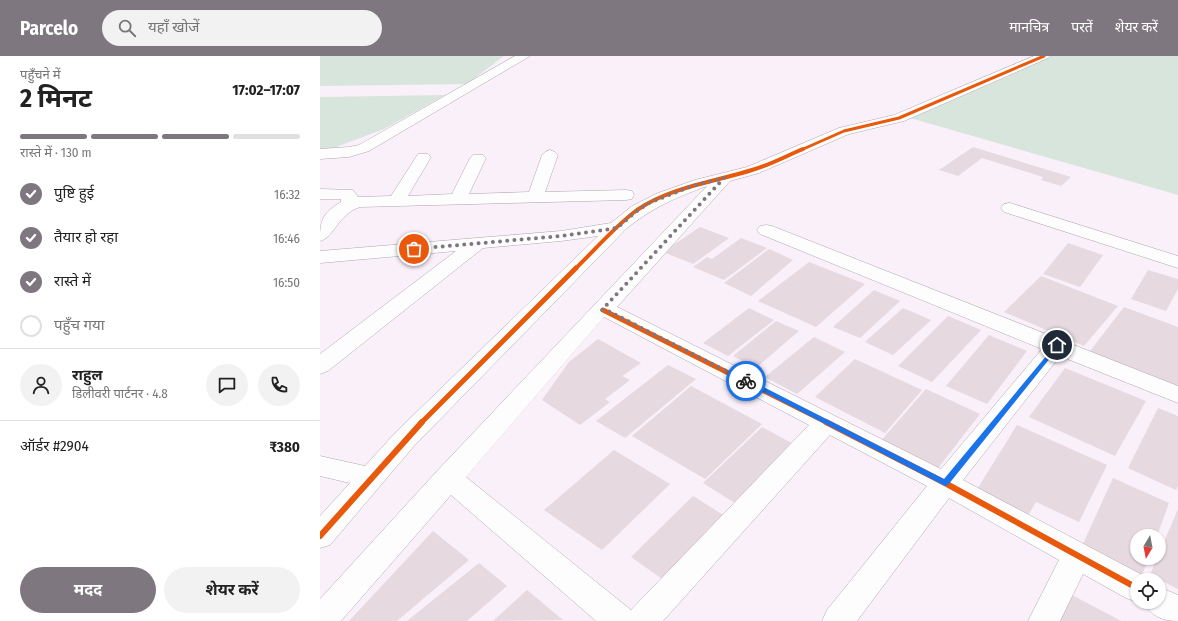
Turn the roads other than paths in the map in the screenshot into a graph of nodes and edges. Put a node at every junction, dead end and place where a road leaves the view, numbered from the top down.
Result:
1 (524, 56) edge
2 (1044, 56) edge
3 (320, 154) edge
4 (550, 155) dead end
5 (422, 158) dead end
6 (478, 158) dead end
7 (724, 178) junction
8 (320, 194) edge
9 (626, 195) dead end
10 (535, 198) junction
11 (458, 200) junction
12 (396, 201) junction
13 (350, 204) junction
14 (1010, 208) dead end
15 (617, 228) junction
16 (766, 230) dead end
17 (320, 236) edge
18 (478, 243) junction
19 (320, 257) edge
20 (1178, 262) edge
21 (602, 310) junction
22 (1057, 345) junction
23 (320, 366) edge
24 (1178, 395) edge
25 (827, 422) junction
26 (320, 466) edge
27 (448, 477) junction
28 (370, 478) junction
29 (945, 483) junction
30 (320, 536) edge
31 (1077, 555) junction
32 (1130, 584) edge
33 (1166, 605) edge
34 (1178, 611) edge
35 (321, 621) edge
36 (620, 621) edge
37 (642, 621) edge
38 (838, 621) edge
39 (1044, 621) edge

1 - 3 street
2 - 7 street
4 - 10 street
5 - 12 street
6 - 11 street
7 - 15 street
7 - 21 street
8 - 13 street
9 - 10 street
10 - 11 street
11 - 12 street
12 - 13 street
13 - 17 street
14 - 20 street
15 - 18 street
15 - 28 street
16 - 22 street
18 - 19 street
18 - 23 street
21 - 25 street
21 - 27 street
22 - 24 street
22 - 29 street
25 - 29 street
25 - 37 street
26 - 28 street
27 - 35 street
27 - 36 street
28 - 30 street
29 - 31 street
29 - 38 street
31 - 32 street
31 - 39 street
33 - 34 street

